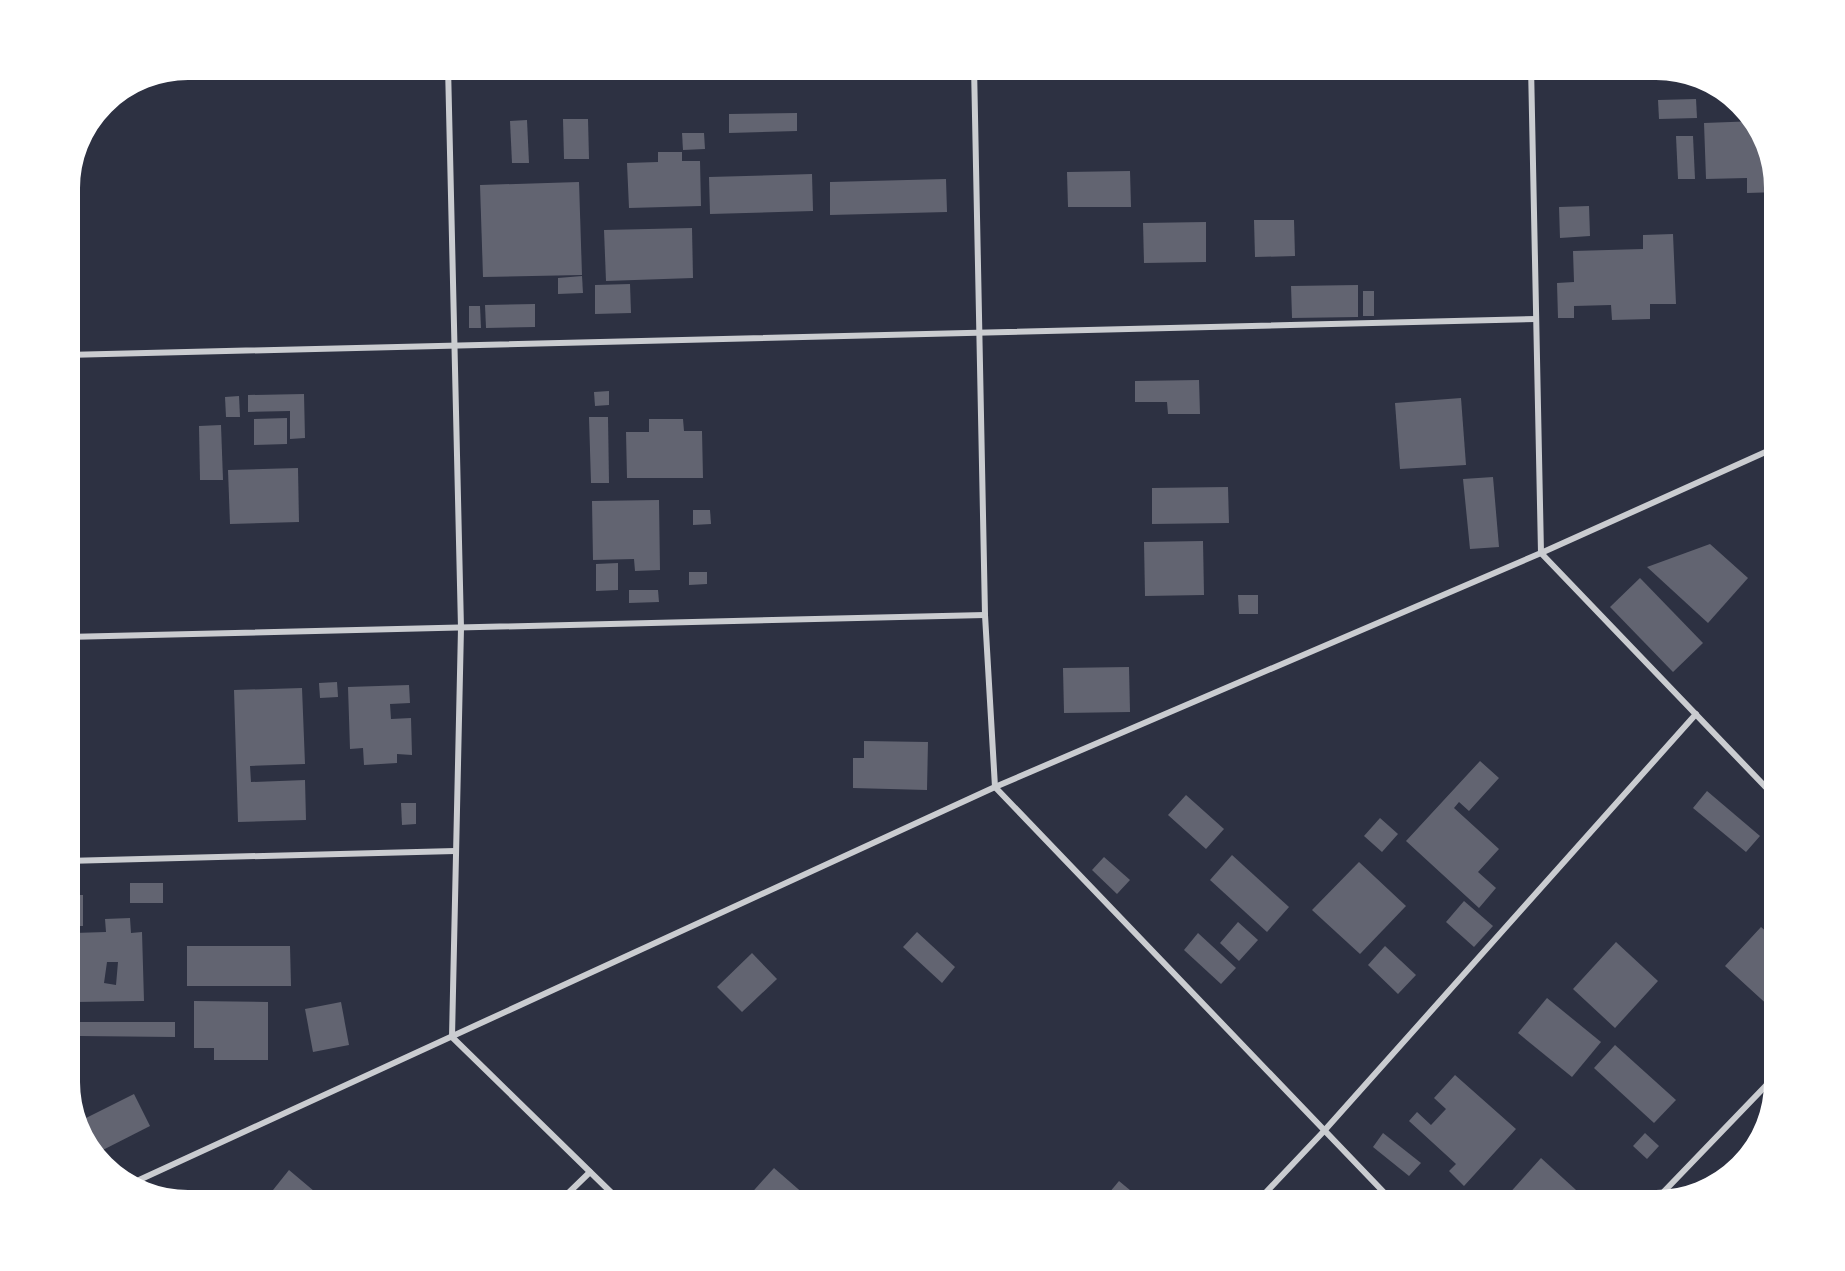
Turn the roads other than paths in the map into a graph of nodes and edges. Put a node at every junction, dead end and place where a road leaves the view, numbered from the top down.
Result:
1 (448, 76) edge
2 (974, 76) edge
3 (1531, 76) edge
4 (1536, 319) junction
5 (979, 333) junction
6 (454, 346) junction
7 (77, 355) edge
8 (1768, 451) edge
9 (1541, 553) junction
10 (985, 615) junction
11 (461, 628) junction
12 (77, 637) edge
13 (1696, 714) junction
14 (995, 787) junction
15 (1768, 789) edge
16 (455, 851) junction
17 (77, 861) edge
18 (452, 1037) junction
19 (1768, 1083) edge
20 (1324, 1131) junction
21 (590, 1172) junction
22 (136, 1181) edge
23 (566, 1195) edge
24 (614, 1195) edge
25 (1263, 1195) edge
26 (1386, 1195) edge
27 (1661, 1195) edge

1 - 6 street
2 - 5 street
3 - 4 street
4 - 5 street
4 - 9 street
5 - 6 street
5 - 10 street
6 - 7 street
6 - 11 street
8 - 9 street
9 - 13 street
9 - 14 street
10 - 11 street
10 - 14 street
11 - 12 street
11 - 16 street
13 - 15 street
13 - 20 street
14 - 18 street
14 - 20 street
16 - 17 street
16 - 18 street
18 - 21 street
18 - 22 street
19 - 27 street
20 - 25 street
20 - 26 street
21 - 23 street
21 - 24 street

